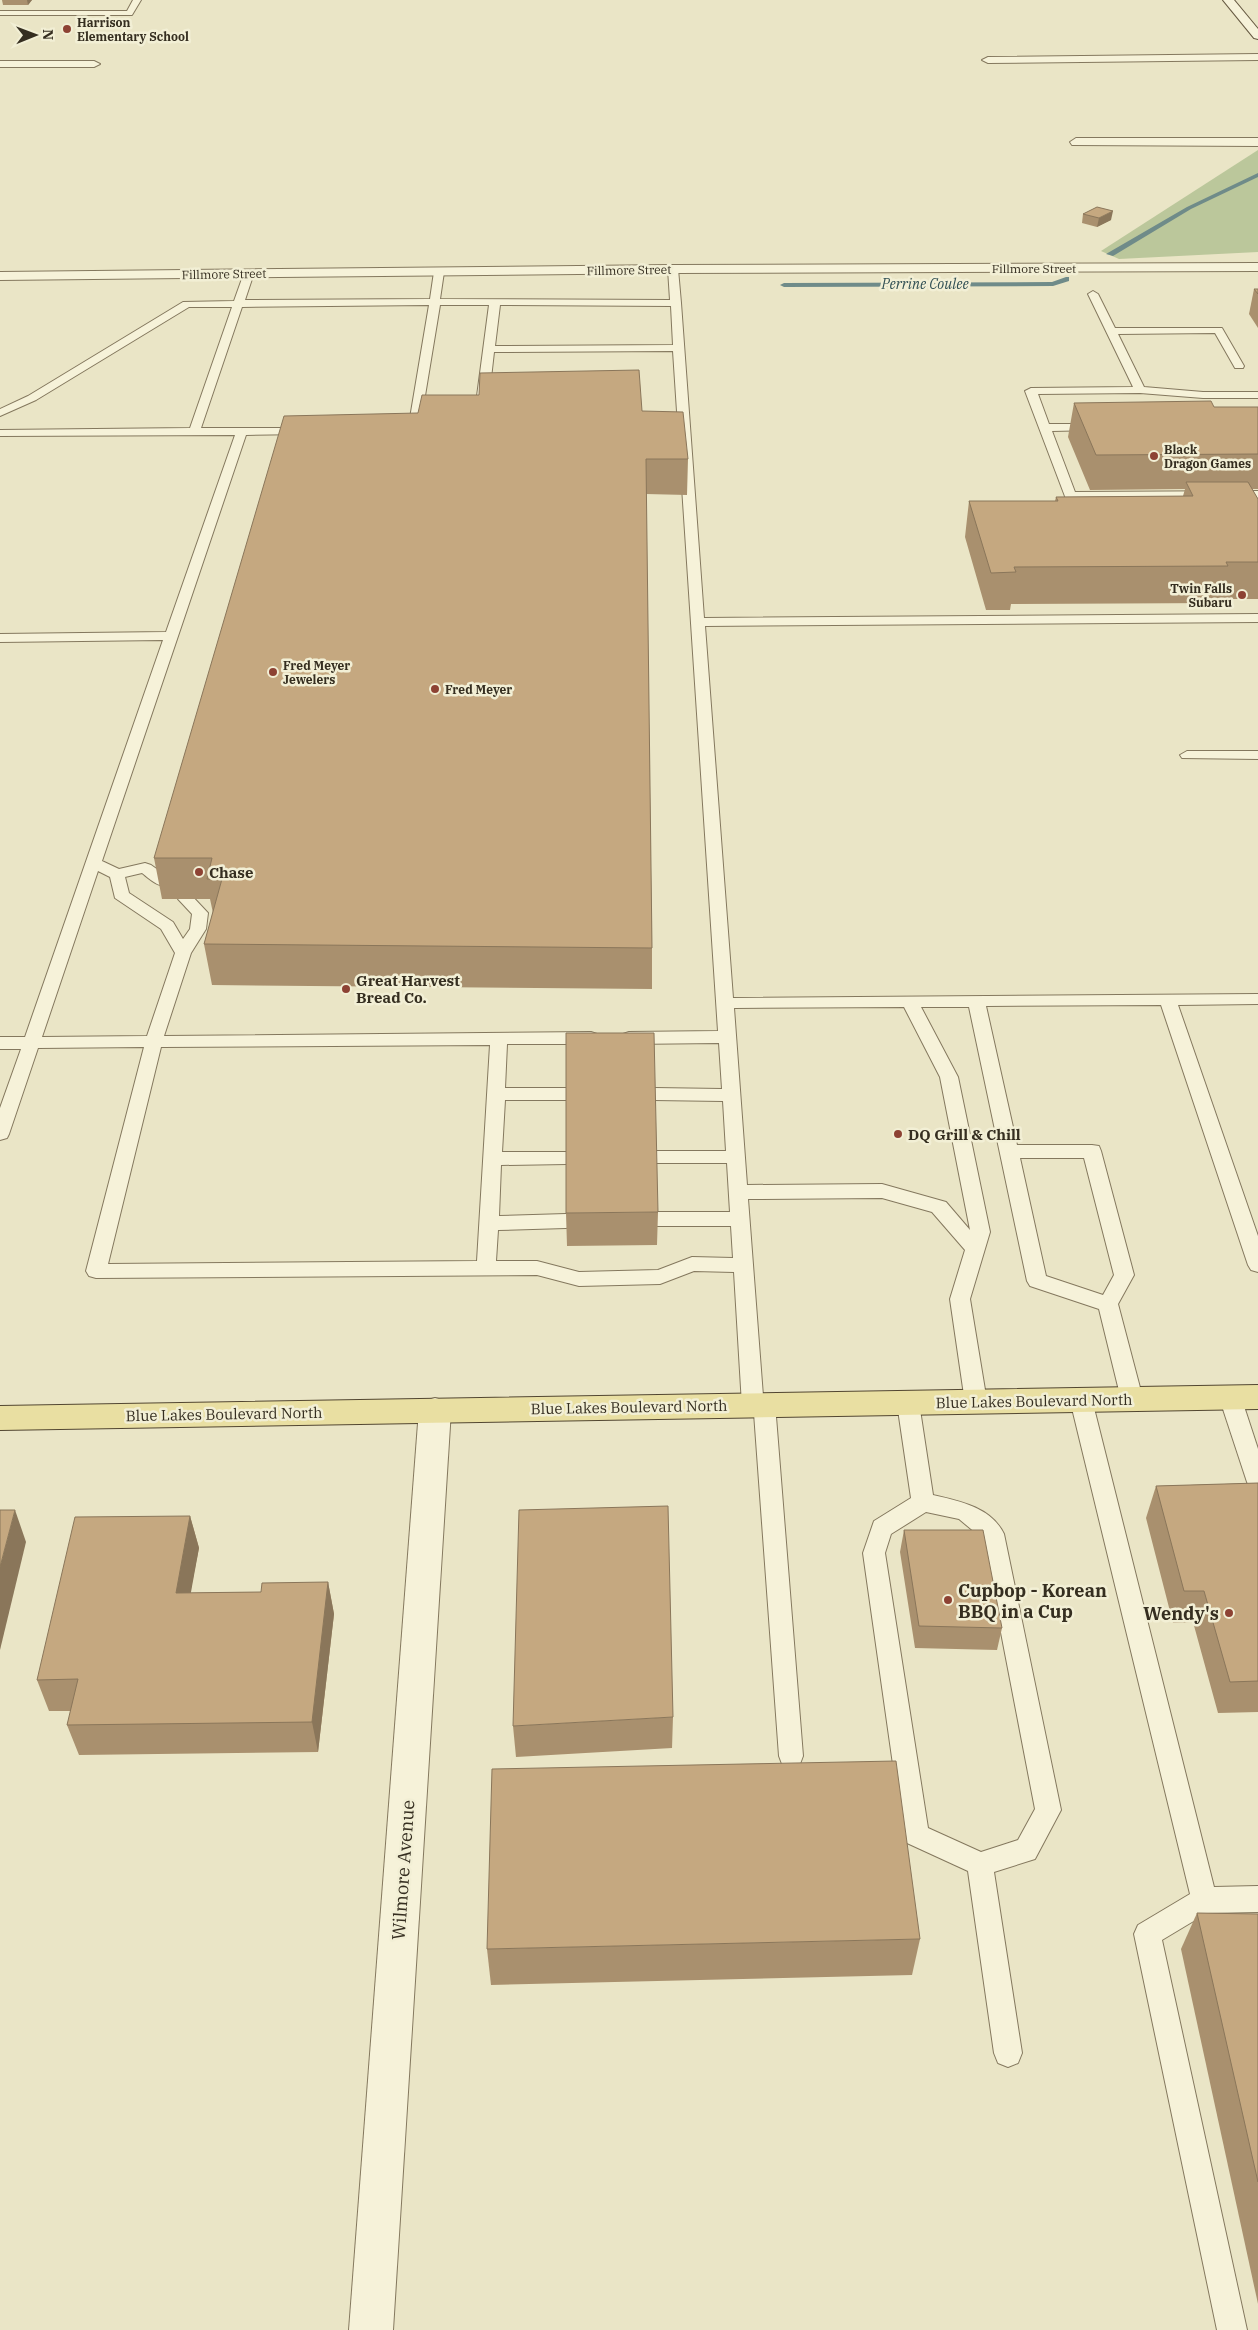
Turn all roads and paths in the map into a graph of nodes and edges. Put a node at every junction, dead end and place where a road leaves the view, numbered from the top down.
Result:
1 (137, 0) edge
2 (1228, 0) edge
3 (0, 13) edge
4 (1258, 36) edge
5 (1258, 57) edge
6 (988, 60) dead end
7 (0, 64) edge
8 (94, 64) dead end
9 (1076, 142) dead end
10 (1258, 142) edge
11 (1258, 267) edge
12 (673, 269) junction
13 (438, 272) junction
14 (249, 274) junction
15 (0, 276) edge
16 (16, 276) junction
17 (0, 290) edge
18 (1093, 294) dead end
19 (435, 302) junction
20 (495, 302) junction
21 (676, 302) junction
22 (239, 303) junction
23 (1111, 331) junction
24 (678, 348) junction
25 (489, 349) junction
26 (1239, 366) dead end
27 (1140, 390) junction
28 (1258, 395) edge
29 (473, 401) edge
30 (0, 413) edge
31 (1112, 427) edge
32 (1044, 428) junction
33 (320, 431) edge
34 (389, 431) edge
35 (194, 432) junction
36 (242, 432) junction
37 (0, 433) edge
38 (1258, 495) edge
39 (1258, 618) edge
40 (698, 622) junction
41 (172, 636) junction
42 (0, 638) edge
43 (1187, 755) dead end
44 (1258, 755) edge
45 (93, 863) junction
46 (117, 874) junction
47 (166, 883) edge
48 (186, 899) dead end
49 (183, 953) junction
50 (1258, 999) edge
51 (1168, 1000) junction
52 (909, 1001) junction
53 (976, 1001) junction
54 (725, 1002) junction
55 (727, 1037) junction
56 (499, 1039) junction
57 (154, 1041) junction
58 (0, 1043) edge
59 (31, 1043) junction
60 (496, 1094) junction
61 (567, 1094) edge
62 (654, 1094) edge
63 (731, 1094) junction
64 (2, 1124) edge
65 (1010, 1152) junction
66 (736, 1157) junction
67 (567, 1158) edge
68 (656, 1158) edge
69 (492, 1159) junction
70 (738, 1192) junction
71 (656, 1219) edge
72 (740, 1219) junction
73 (566, 1221) edge
74 (489, 1223) junction
75 (975, 1249) junction
76 (1257, 1259) edge
77 (743, 1265) junction
78 (486, 1269) junction
79 (1108, 1304) junction
80 (1244, 1397) edge
81 (1132, 1399) junction
82 (1081, 1400) junction
83 (976, 1402) junction
84 (908, 1403) junction
85 (759, 1405) junction
86 (435, 1410) junction
87 (0, 1418) edge
88 (1258, 1482) edge
89 (923, 1502) junction
90 (790, 1756) dead end
91 (980, 1864) junction
92 (1258, 1899) edge
93 (1204, 1900) junction
94 (1008, 2052) dead end
95 (371, 2330) edge
96 (1232, 2330) edge

1 - 3 lane
2 - 4 street
5 - 6 street
7 - 8 street
9 - 10 street
11 - 12 street, Fillmore Street
12 - 13 street, Fillmore Street
12 - 21 lane
13 - 14 street, Fillmore Street
13 - 19 lane
14 - 16 street, Fillmore Street
14 - 22 lane
15 - 16 street, Fillmore Street
16 - 17 street
18 - 23 lane
19 - 20 lane
19 - 22 lane
19 - 34 lane
20 - 21 lane
20 - 25 lane
21 - 24 lane
22 - 30 lane
22 - 35 lane
23 - 26 lane
23 - 27 lane
24 - 25 lane
24 - 40 lane
25 - 29 lane
27 - 28 lane
27 - 32 lane
31 - 32 lane
32 - 38 lane
33 - 36 lane
35 - 36 lane
35 - 37 lane
36 - 41 lane
39 - 40 lane
40 - 54 lane
41 - 42 lane
41 - 45 lane
43 - 44 lane
45 - 46 lane
45 - 59 lane
46 - 47 lane
46 - 49 lane
48 - 49 lane
49 - 57 lane
50 - 51 lane
51 - 53 lane
51 - 76 lane
52 - 53 lane
52 - 54 lane
52 - 75 lane
53 - 65 lane
54 - 55 lane
55 - 56 lane
55 - 63 lane
56 - 57 lane
56 - 60 lane
57 - 59 lane
57 - 78 lane
58 - 59 lane
59 - 64 lane
60 - 61 lane
60 - 69 lane
62 - 63 lane
63 - 66 lane
65 - 79 lane
65 - 79 lane
66 - 68 lane
66 - 70 lane
67 - 69 lane
69 - 74 lane
70 - 72 lane
70 - 75 lane
71 - 72 lane
72 - 77 lane
73 - 74 lane
74 - 78 lane
75 - 83 lane
77 - 78 lane
77 - 85 lane
79 - 81 lane
80 - 81 main road, Blue Lakes Boulevard North
80 - 88 lane
81 - 82 main road, Blue Lakes Boulevard North
82 - 83 main road, Blue Lakes Boulevard North
82 - 93 lane
83 - 84 main road, Blue Lakes Boulevard North
84 - 85 main road, Blue Lakes Boulevard North
84 - 89 lane
85 - 86 main road, Blue Lakes Boulevard North
85 - 90 lane
86 - 87 main road, Blue Lakes Boulevard North
86 - 95 street, Wilmore Avenue
89 - 91 lane
89 - 91 lane
91 - 94 lane
92 - 93 lane
93 - 96 lane

